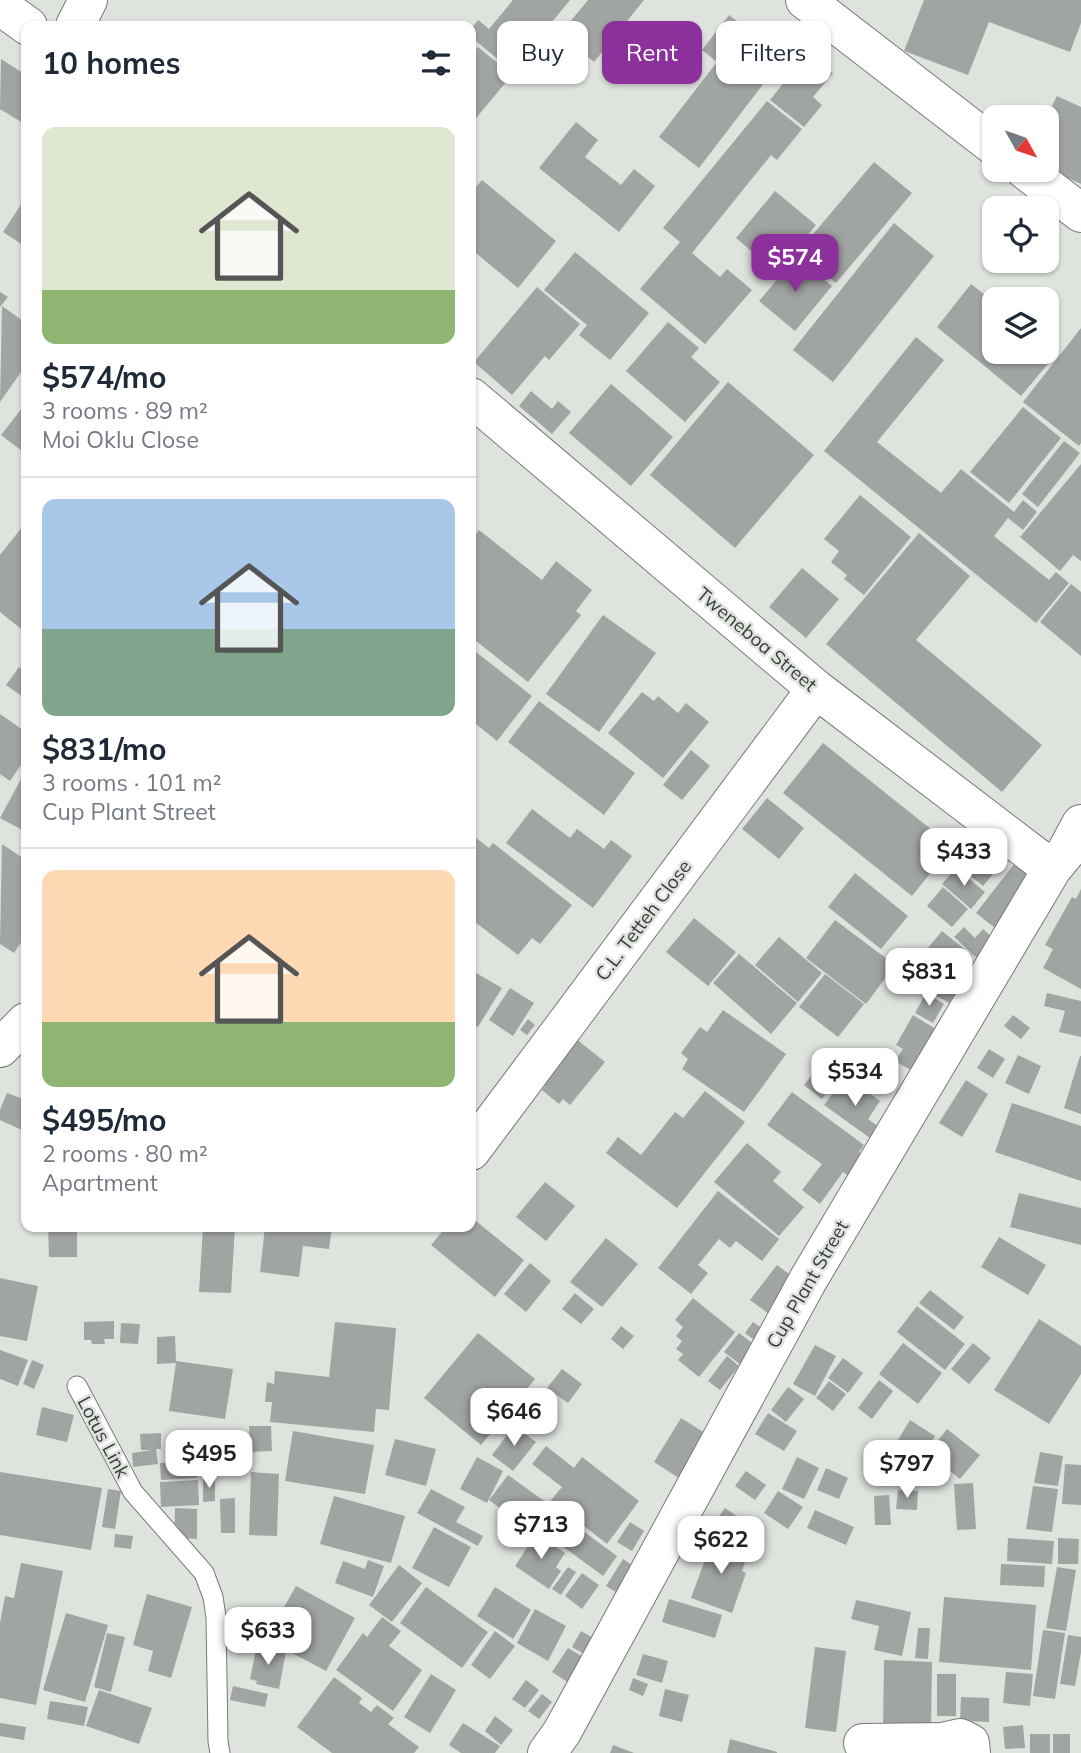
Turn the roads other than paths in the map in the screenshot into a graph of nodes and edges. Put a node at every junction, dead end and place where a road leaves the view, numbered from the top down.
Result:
1 (88, 0) edge
2 (805, 0) edge
3 (0, 6) edge
4 (21, 21) edge
5 (78, 21) edge
6 (982, 137) edge
7 (1041, 182) edge
8 (1081, 213) edge
9 (476, 401) edge
10 (816, 689) junction
11 (1070, 850) edge
12 (21, 1027) edge
13 (0, 1048) edge
14 (476, 1144) edge
15 (76, 1386) dead end
16 (863, 1742) dead end
17 (220, 1753) edge
18 (547, 1753) edge
19 (971, 1753) edge

1 - 5 street
2 - 6 street
3 - 4 street
7 - 8 street
9 - 10 street, Tweneboa Street
10 - 11 street, Tweneboa Street
10 - 14 street, C.L. Tetteh Close
11 - 18 street, Cup Plant Street
12 - 13 street
15 - 17 lane, Lotus Link
16 - 19 street

